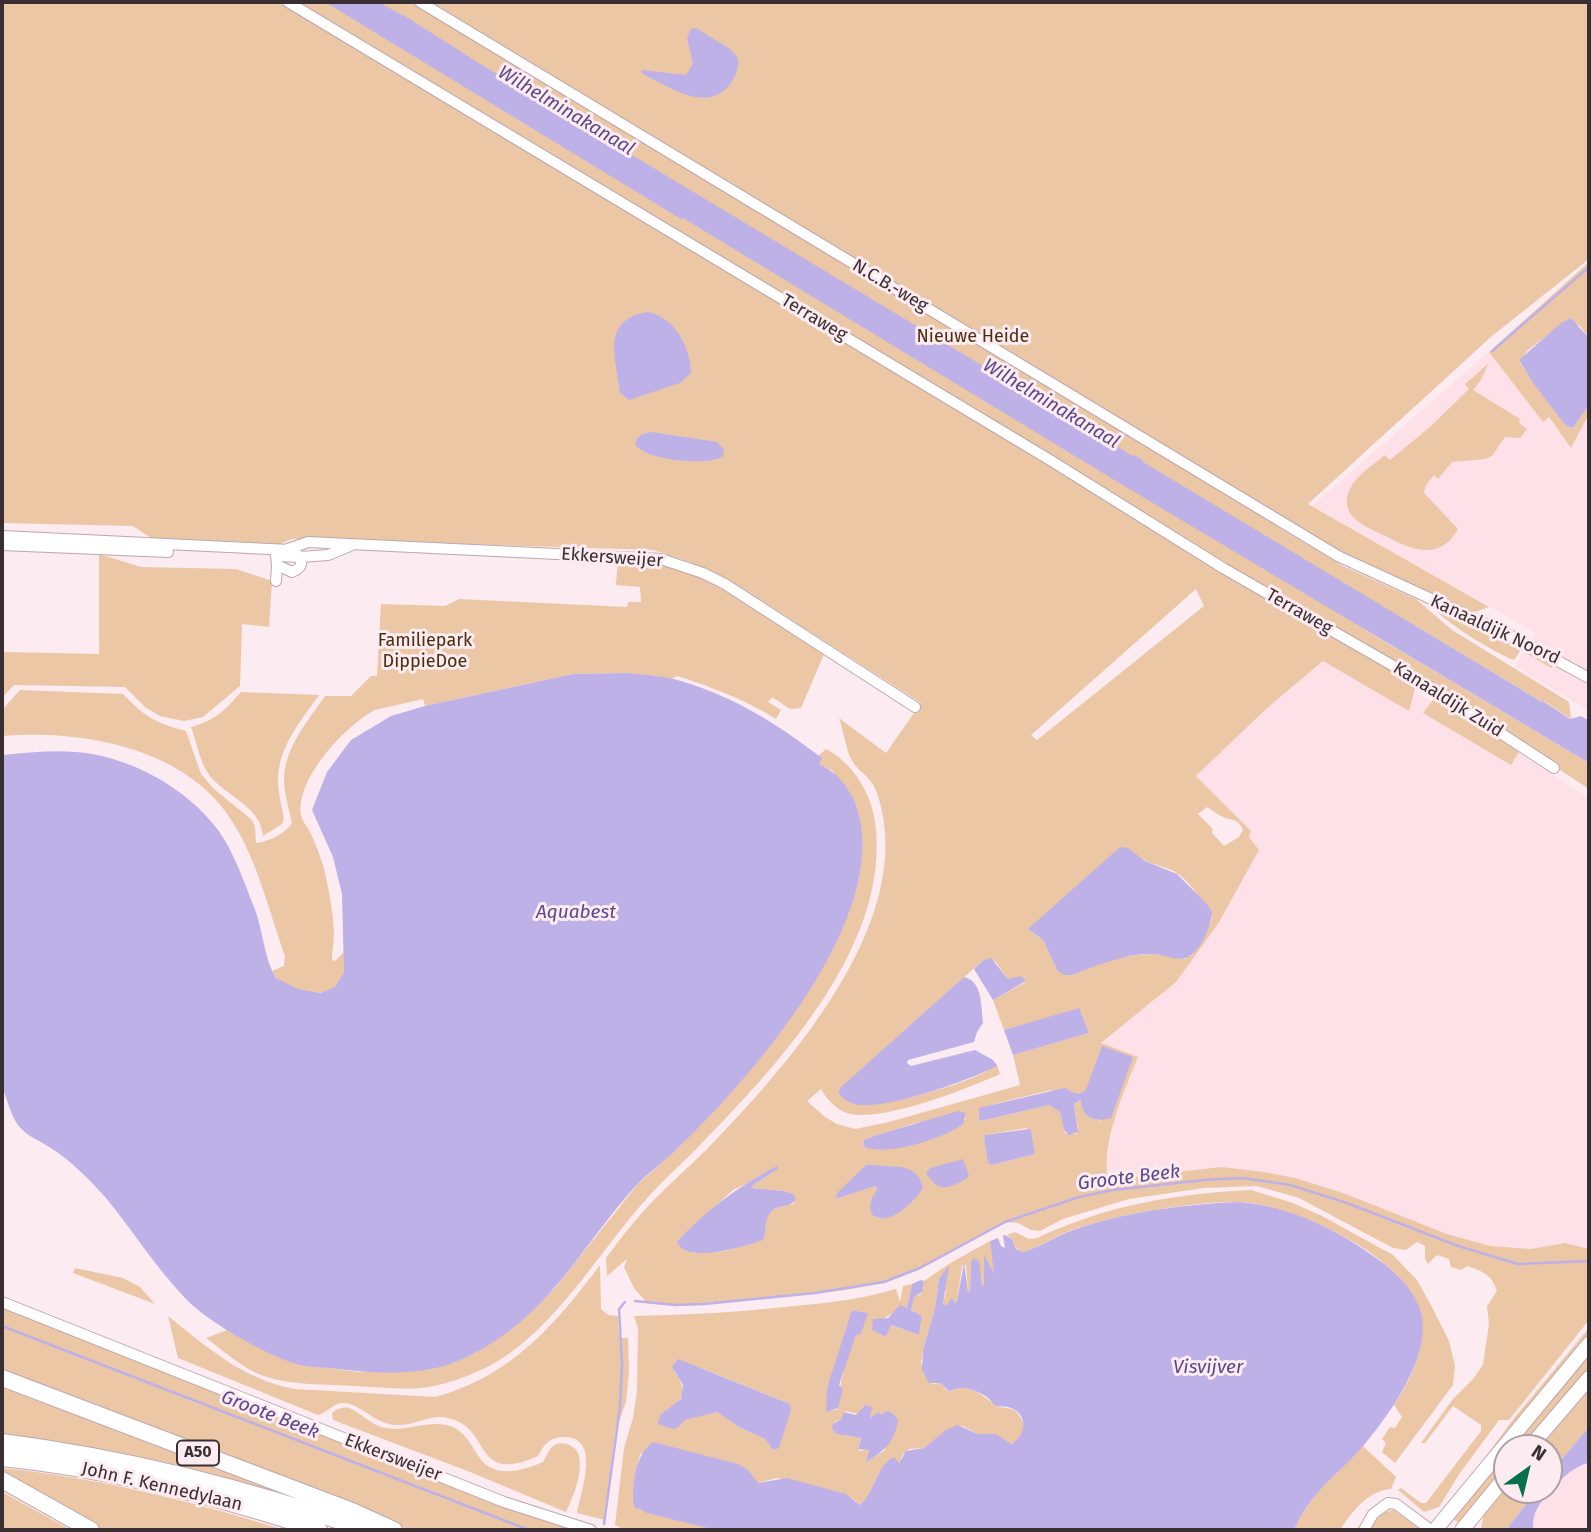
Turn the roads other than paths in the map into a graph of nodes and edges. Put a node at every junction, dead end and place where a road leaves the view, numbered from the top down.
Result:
1 (288, 2) edge
2 (421, 2) edge
3 (2, 536) edge
4 (2, 545) edge
5 (352, 545) junction
6 (286, 555) junction
7 (276, 580) dead end
8 (1399, 585) joint
9 (1340, 635) joint
10 (1589, 678) edge
11 (915, 707) dead end
12 (1554, 768) dead end
13 (2, 1302) edge
14 (1589, 1344) edge
15 (2, 1378) edge
16 (1589, 1378) edge
17 (1542, 1434) edge
18 (2, 1442) edge
19 (2, 1458) edge
20 (2, 1480) edge
21 (1493, 1492) edge
22 (91, 1530) edge
23 (319, 1530) edge
24 (366, 1530) edge
25 (394, 1530) edge
26 (591, 1530) edge
27 (1364, 1530) edge
28 (1433, 1530) edge
29 (1462, 1530) edge

1 - 9 street, Terraweg
2 - 8 street, N.C.B.-weg
3 - 6 street, Ekkersweijer
4 - 6 street, Ekkersweijer
5 - 6 street, Ekkersweijer
5 - 6 street, Ekkersweijer
5 - 11 street, Ekkersweijer
6 - 7 street
8 - 10 street, Kanaaldijk Noord
9 - 12 street, Kanaaldijk Zuid
13 - 26 street, Ekkersweijer
14 - 28 main road
15 - 25 highway, A50
16 - 17 main road
18 - 24 highway, John F. Kennedylaan / A50
19 - 23 highway, John F. Kennedylaan / A50
20 - 22 highway
21 - 29 main road
27 - 28 street

